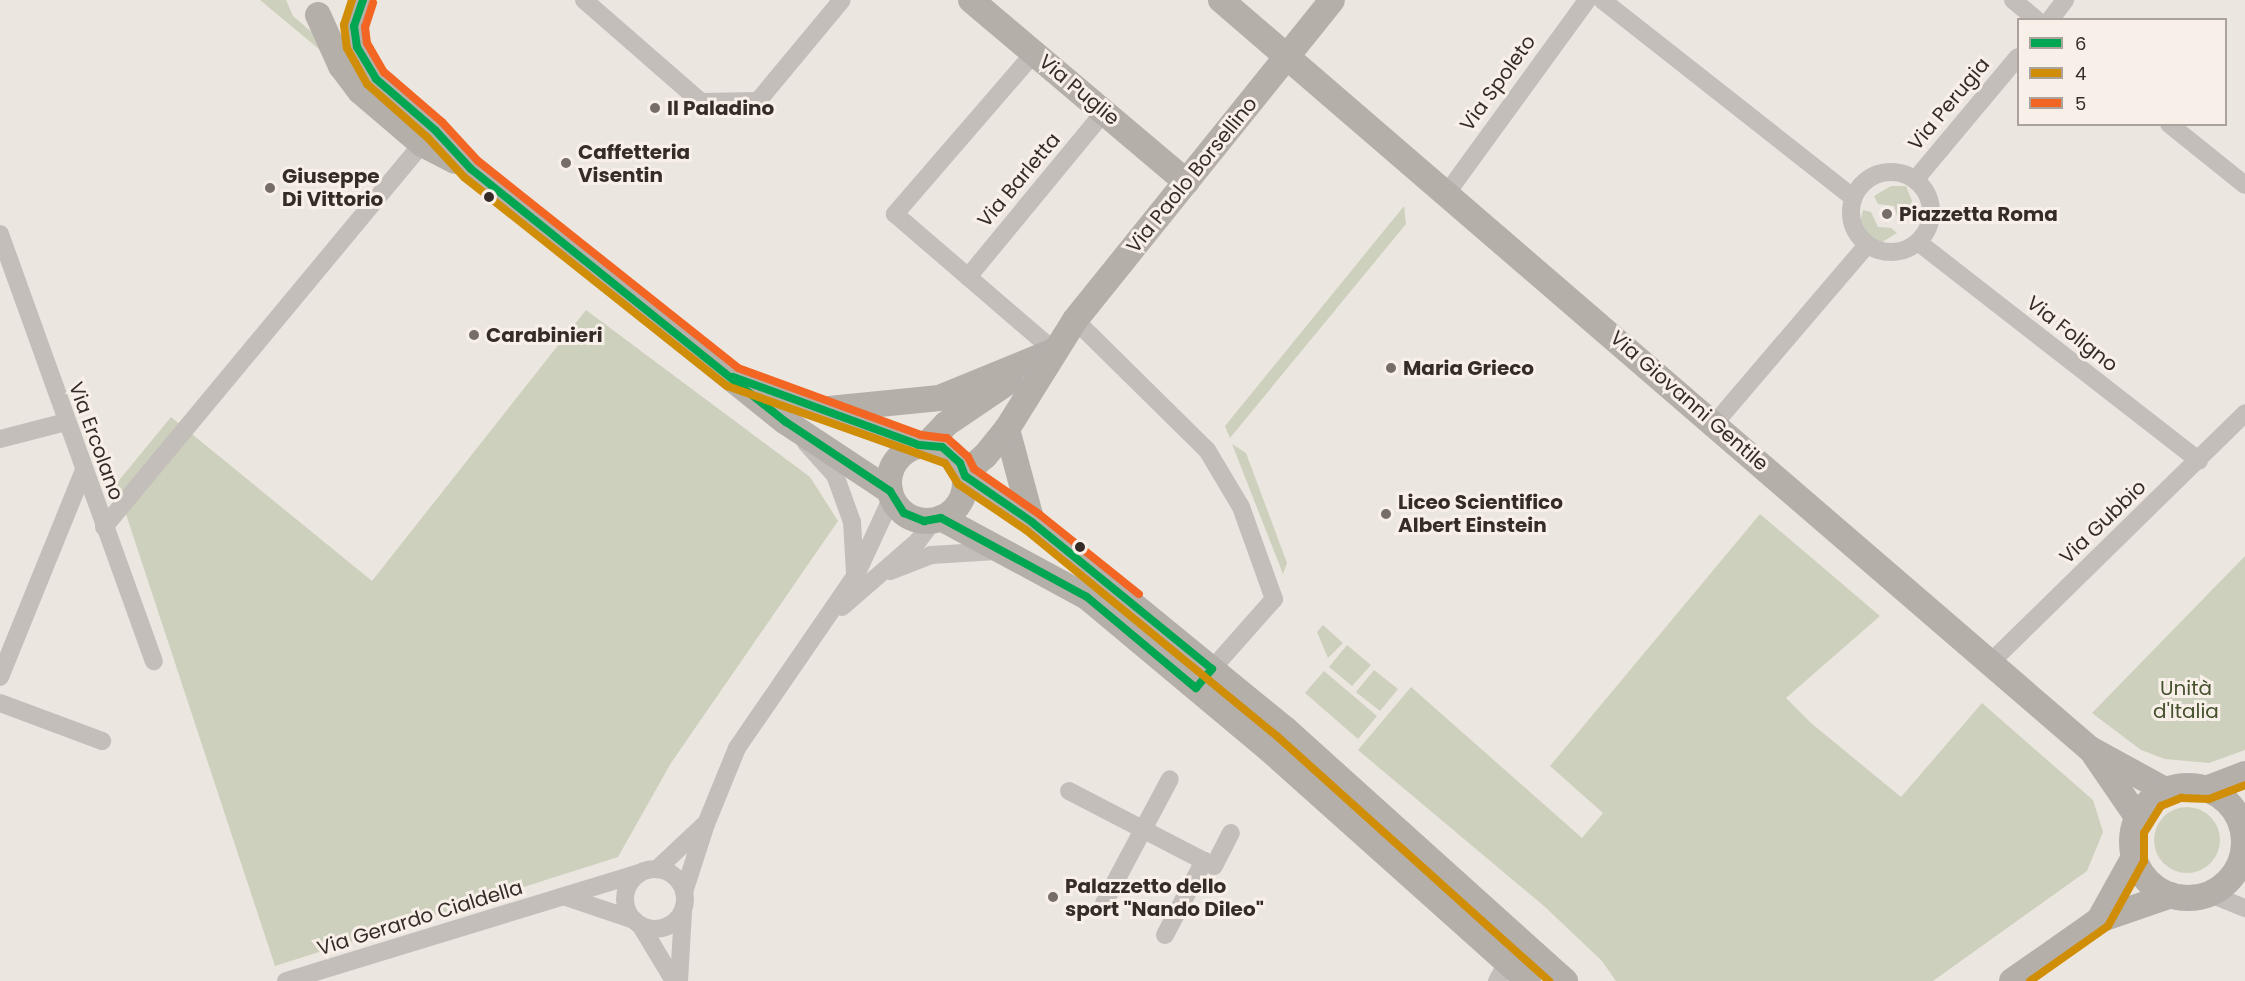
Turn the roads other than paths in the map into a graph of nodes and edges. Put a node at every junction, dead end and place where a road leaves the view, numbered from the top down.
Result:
1 (363, 0) edge
2 (584, 0) edge
3 (842, 0) edge
4 (971, 0) edge
5 (1221, 0) edge
6 (1332, 0) edge
7 (1587, 0) edge
8 (1602, 0) edge
9 (2013, 0) edge
10 (2065, 0) edge
11 (311, 8) edge
12 (2035, 18) edge
13 (2052, 18) edge
14 (1034, 53) junction
15 (1287, 56) junction
16 (2017, 59) edge
17 (1105, 111) junction
18 (2171, 126) edge
19 (422, 144) junction
20 (471, 169) junction
21 (1915, 180) junction
22 (1186, 182) junction
23 (2245, 185) edge
24 (1447, 193) junction
25 (1854, 198) junction
26 (0, 234) edge
27 (1918, 242) junction
28 (1867, 244) junction
29 (4, 258) edge
30 (968, 277) junction
31 (1075, 320) junction
32 (1054, 351) junction
33 (733, 377) junction
34 (829, 409) junction
35 (2245, 413) edge
36 (66, 422) junction
37 (786, 422) junction
38 (1715, 423) junction
39 (1007, 429) junction
40 (0, 439) edge
41 (923, 445) junction
42 (2199, 461) junction
43 (83, 473) junction
44 (965, 475) junction
45 (891, 494) junction
46 (937, 519) junction
47 (1032, 522) junction
48 (104, 527) junction
49 (997, 551) junction
50 (856, 574) junction
51 (880, 575) junction
52 (827, 620) junction
53 (154, 661) dead end
54 (1992, 661) junction
55 (1212, 669) junction
56 (0, 677) edge
57 (0, 703) edge
58 (102, 741) dead end
59 (2090, 749) junction
60 (2245, 774) edge
61 (1170, 779) dead end
62 (2206, 789) junction
63 (1069, 790) dead end
64 (2167, 791) junction
65 (2138, 818) junction
66 (706, 824) junction
67 (2244, 824) edge
68 (1144, 829) junction
69 (1232, 832) dead end
70 (2244, 855) edge
71 (2134, 858) junction
72 (1204, 861) junction
73 (649, 871) junction
74 (684, 892) junction
75 (2210, 894) junction
76 (2170, 895) junction
77 (566, 897) junction
78 (1104, 903) dead end
79 (2245, 908) edge
80 (682, 911) junction
81 (2099, 920) junction
82 (638, 923) junction
83 (1165, 935) dead end
84 (1508, 961) edge
85 (286, 981) edge
86 (674, 981) edge
87 (679, 981) edge
88 (1528, 981) edge
89 (1565, 981) edge
90 (2012, 981) edge

1 - 11 street
1 - 20 street
2 - 3 street
4 - 14 street, Via Puglie
5 - 15 street, Via Giovanni Gentile
6 - 15 street, Via Paolo Borsellino
7 - 24 street, Via Spoleto
8 - 25 street
9 - 12 street
10 - 13 street
11 - 19 street
14 - 17 street, Via Puglie
14 - 30 street
15 - 22 street, Via Paolo Borsellino
15 - 24 street, Via Giovanni Gentile
16 - 21 street, Via Perugia
17 - 22 street, Via Puglie
17 - 30 street, Via Barletta
18 - 23 street
19 - 20 street
19 - 48 street
20 - 33 street
21 - 25 street
21 - 27 street
22 - 31 street, Via Paolo Borsellino
24 - 38 street, Via Giovanni Gentile
25 - 28 street
26 - 29 street, Via Ercolano
27 - 28 street
27 - 42 street, Via Foligno
28 - 38 street
29 - 36 street, Via Ercolano
30 - 32 street
31 - 32 street, Via Paolo Borsellino
31 - 55 street
32 - 34 street
32 - 39 street, Via Paolo Borsellino
32 - 41 street
33 - 34 street
33 - 37 street
34 - 41 street
35 - 42 street, Via Gubbio
36 - 40 street
36 - 43 street, Via Ercolano
37 - 45 street
37 - 50 street
38 - 54 street, Via Giovanni Gentile
39 - 44 street, Via Paolo Borsellino
39 - 47 street
41 - 44 street
41 - 45 street
42 - 54 street, Via Gubbio
43 - 48 street, Via Ercolano
43 - 56 street
44 - 46 street
44 - 47 street
45 - 46 street
45 - 50 street
46 - 49 street
46 - 51 street
47 - 55 street
48 - 53 street, Via Ercolano
49 - 51 street
49 - 84 street
50 - 52 street
51 - 52 street
52 - 66 street
54 - 59 street, Via Giovanni Gentile
55 - 84 street
57 - 58 street
59 - 64 street, Via Giovanni Gentile
59 - 65 street, Via Giovanni Gentile
60 - 62 street
61 - 68 street
62 - 64 street
62 - 67 street
63 - 68 street
64 - 65 street
65 - 71 street
66 - 73 street
66 - 74 street
67 - 70 street
68 - 72 street
68 - 78 street
69 - 72 street
70 - 75 street
71 - 76 street
71 - 81 street
72 - 83 street
73 - 74 street
73 - 77 street, Via Gerardo Cialdella
73 - 82 street
74 - 80 street
75 - 76 street
75 - 79 street
76 - 81 street
77 - 82 street
77 - 85 street, Via Gerardo Cialdella
80 - 82 street
80 - 87 street
81 - 90 street
82 - 86 street
84 - 88 street
84 - 89 street

